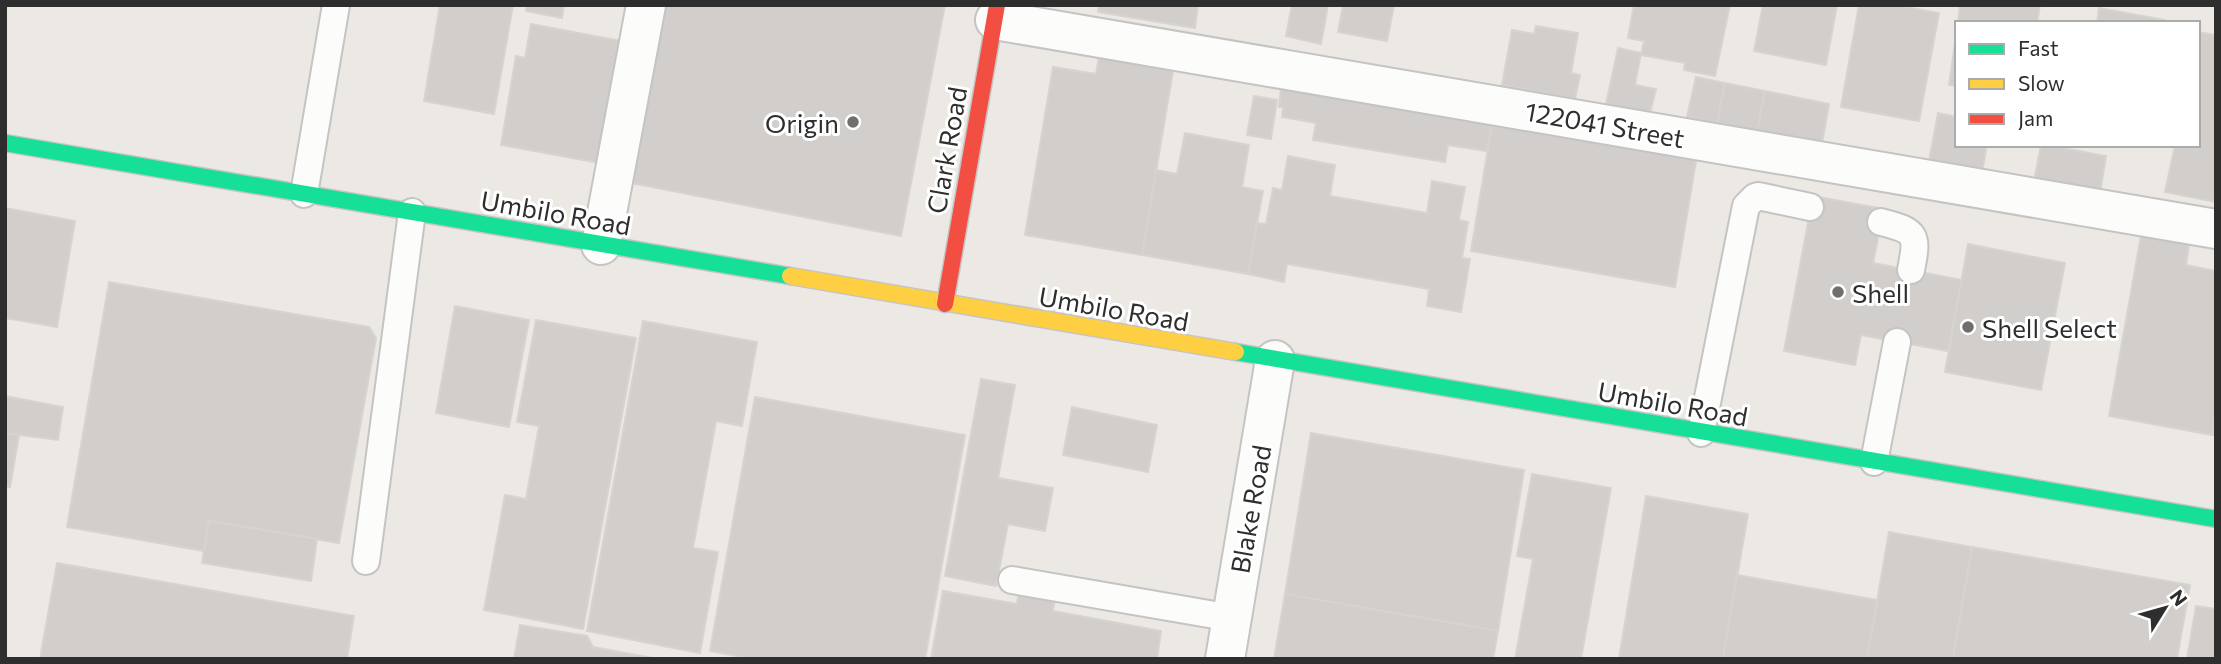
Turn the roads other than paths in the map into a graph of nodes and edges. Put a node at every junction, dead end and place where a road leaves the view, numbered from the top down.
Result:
1 (336, 5) edge
2 (646, 5) edge
3 (996, 13) edge
4 (5, 143) edge
5 (304, 194) junction
6 (1810, 207) dead end
7 (412, 212) junction
8 (1881, 222) dead end
9 (2216, 229) edge
10 (601, 245) junction
11 (1911, 270) dead end
12 (945, 304) junction
13 (1897, 342) dead end
14 (1275, 360) junction
15 (1701, 433) junction
16 (1874, 462) junction
17 (2216, 519) edge
18 (366, 561) dead end
19 (1012, 580) dead end
20 (1232, 618) junction
21 (1225, 659) edge

1 - 5 lane
2 - 10 street
3 - 9 street, 122041 Street
3 - 12 street, Clark Road
4 - 5 street, Umbilo Road
5 - 7 street, Umbilo Road
6 - 15 lane
7 - 10 street, Umbilo Road
7 - 18 lane
8 - 11 lane
10 - 12 street, Umbilo Road
12 - 14 street, Umbilo Road
13 - 16 lane
14 - 15 street, Umbilo Road
14 - 20 street, Blake Road
15 - 16 street, Umbilo Road
16 - 17 street, Umbilo Road
19 - 20 lane
20 - 21 street, Blake Road

